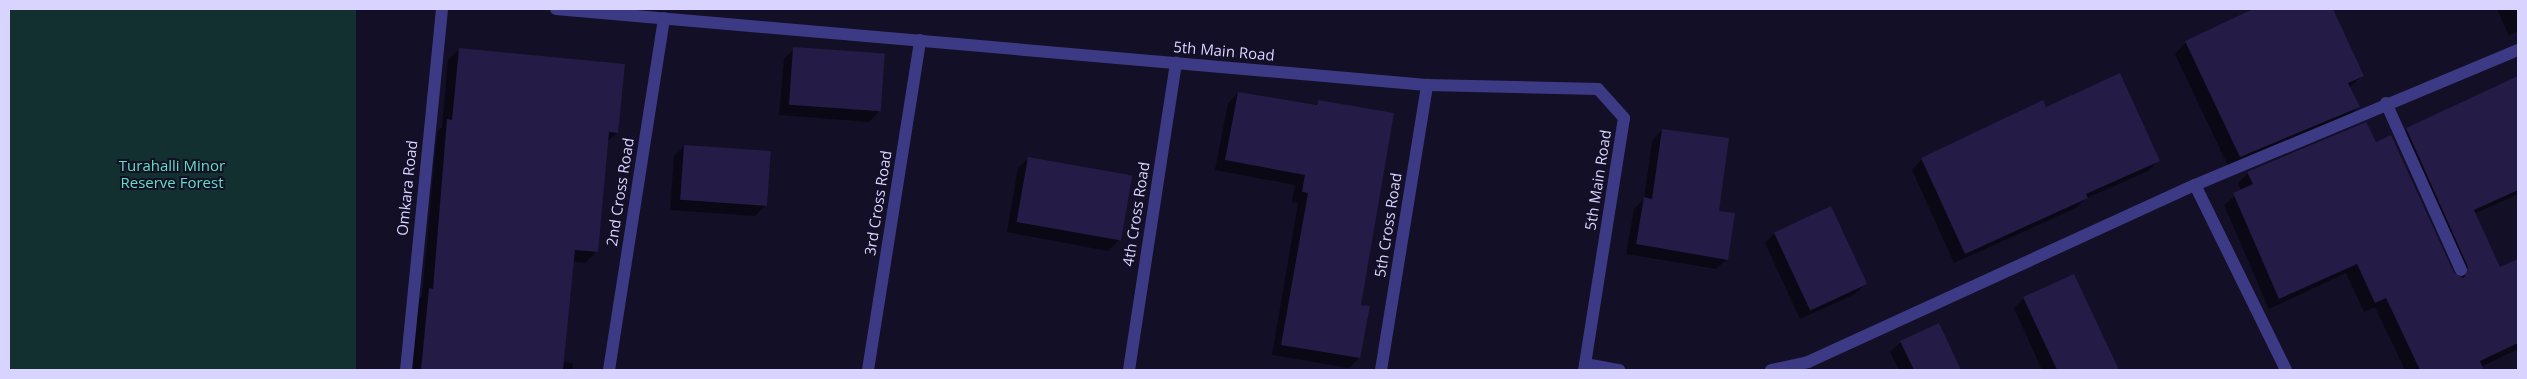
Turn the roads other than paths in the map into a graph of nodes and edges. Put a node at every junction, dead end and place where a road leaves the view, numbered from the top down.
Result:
1 (442, 9) edge
2 (556, 9) edge
3 (664, 18) junction
4 (920, 40) junction
5 (2518, 50) edge
6 (1176, 63) junction
7 (1427, 84) junction
8 (2386, 103) junction
9 (2196, 185) junction
10 (2461, 270) dead end
11 (1585, 367) edge
12 (406, 370) edge
13 (608, 370) edge
14 (868, 370) edge
15 (1129, 370) edge
16 (1381, 370) edge
17 (1619, 370) edge
18 (1771, 370) edge
19 (2286, 370) edge

1 - 12 street, Omkara Road
2 - 3 street, 5th Main Road
3 - 4 street, 5th Main Road
3 - 13 street, 2nd Cross Road
4 - 6 street, 5th Main Road
4 - 14 street, 3rd Cross Road
5 - 8 street
6 - 7 street, 5th Main Road
6 - 15 street, 4th Cross Road
7 - 11 street, 5th Main Road
7 - 16 street, 5th Cross Road
8 - 9 street
8 - 10 street
9 - 18 street
9 - 19 street
11 - 17 street

